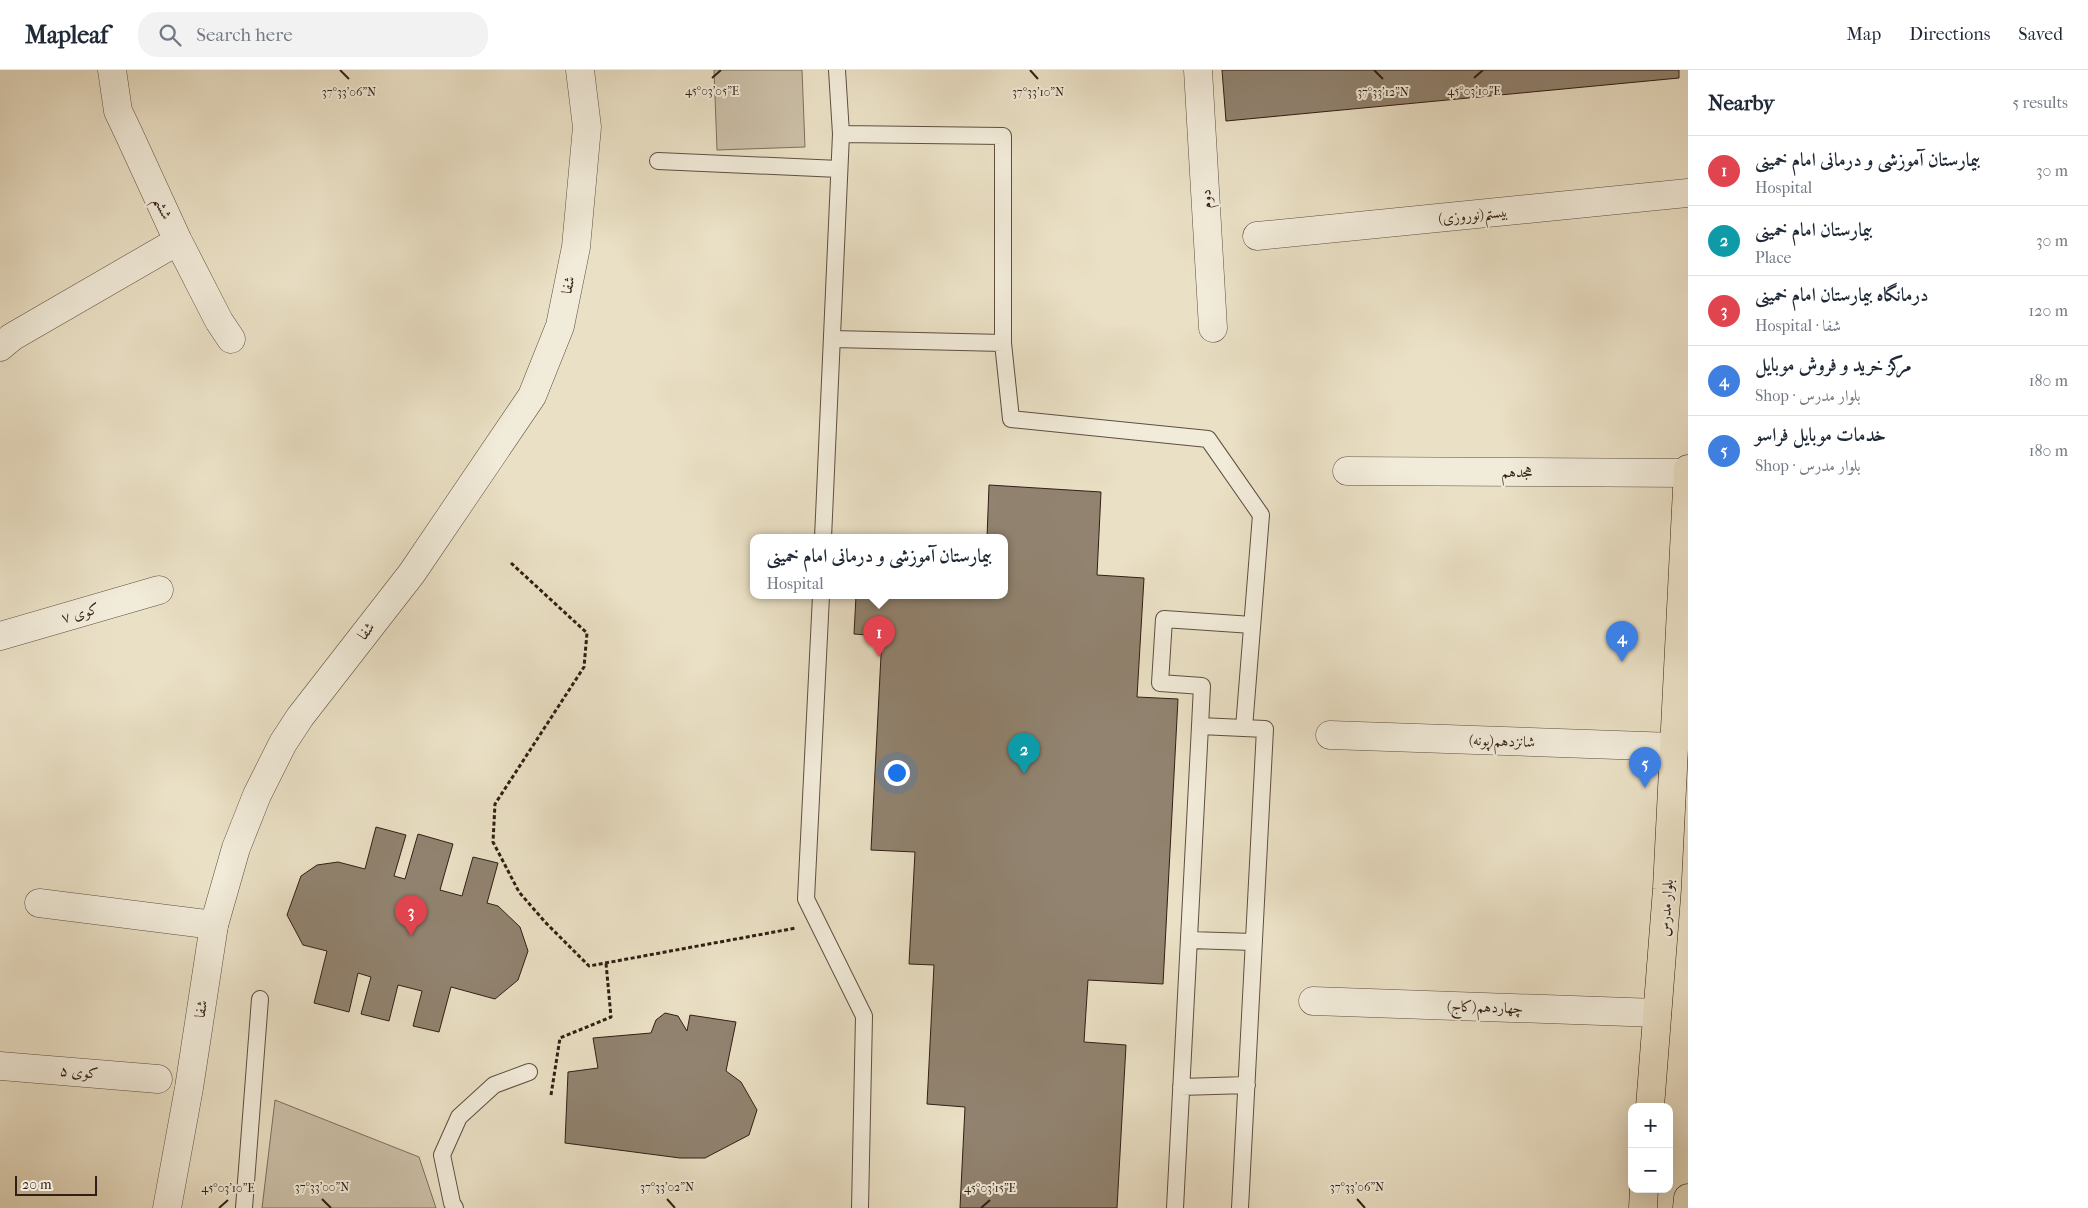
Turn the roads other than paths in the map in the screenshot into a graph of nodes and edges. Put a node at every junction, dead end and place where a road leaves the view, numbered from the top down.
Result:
1 (112, 70) edge
2 (580, 70) edge
3 (837, 70) edge
4 (1198, 70) edge
5 (841, 134) junction
6 (658, 161) dead end
7 (839, 169) junction
8 (1688, 193) edge
9 (1257, 236) dead end
10 (178, 241) junction
11 (1213, 328) dead end
12 (231, 339) dead end
13 (833, 339) junction
14 (1003, 343) junction
15 (0, 347) edge
16 (1688, 469) edge
17 (1347, 472) dead end
18 (1688, 473) edge
19 (823, 534) edge
20 (159, 590) dead end
21 (820, 599) edge
22 (1252, 625) junction
23 (0, 636) edge
24 (1200, 726) junction
25 (1244, 728) junction
26 (1330, 735) dead end
27 (1674, 746) junction
28 (1678, 889) edge
29 (39, 903) dead end
30 (214, 925) junction
31 (1189, 940) junction
32 (1254, 942) junction
33 (260, 999) dead end
34 (1313, 1001) dead end
35 (1658, 1013) junction
36 (0, 1066) edge
37 (529, 1072) dead end
38 (158, 1079) dead end
39 (1247, 1085) junction
40 (1182, 1088) junction
41 (1650, 1103) edge
42 (1644, 1193) edge
43 (1688, 1198) edge
44 (167, 1208) edge
45 (244, 1208) edge
46 (455, 1208) edge
47 (860, 1208) edge
48 (1175, 1208) edge
49 (1240, 1208) edge
50 (1642, 1208) edge
51 (1687, 1208) edge

1 - 10 street, ششم
2 - 30 street, شفا
3 - 5 lane
4 - 11 street, دوم
5 - 7 lane
5 - 14 lane
6 - 7 lane
7 - 13 lane
8 - 9 street, بیستم(نوروزی)
10 - 12 street, ششم
10 - 15 street
13 - 14 lane
13 - 19 lane
14 - 22 lane
16 - 18 main road, بلوار مدرس
17 - 18 street, هجدهم
18 - 27 main road, بلوار مدرس
20 - 23 street, کوی ۷
21 - 47 lane
22 - 24 lane
22 - 25 lane
24 - 25 lane
24 - 31 lane
25 - 32 lane
26 - 27 street, شانزدهم(پونه)
27 - 28 main road, بلوار مدرس
28 - 35 main road, بلوار مدرس
29 - 30 street
30 - 44 street, شفا
31 - 32 lane
31 - 40 lane
32 - 39 lane
33 - 45 lane
34 - 35 street, چهاردهم(کاج)
35 - 41 main road, بلوار مدرس
36 - 38 street, کوی ۵
37 - 46 lane
39 - 40 lane
39 - 49 lane
40 - 48 lane
42 - 50 main road
43 - 51 main road

